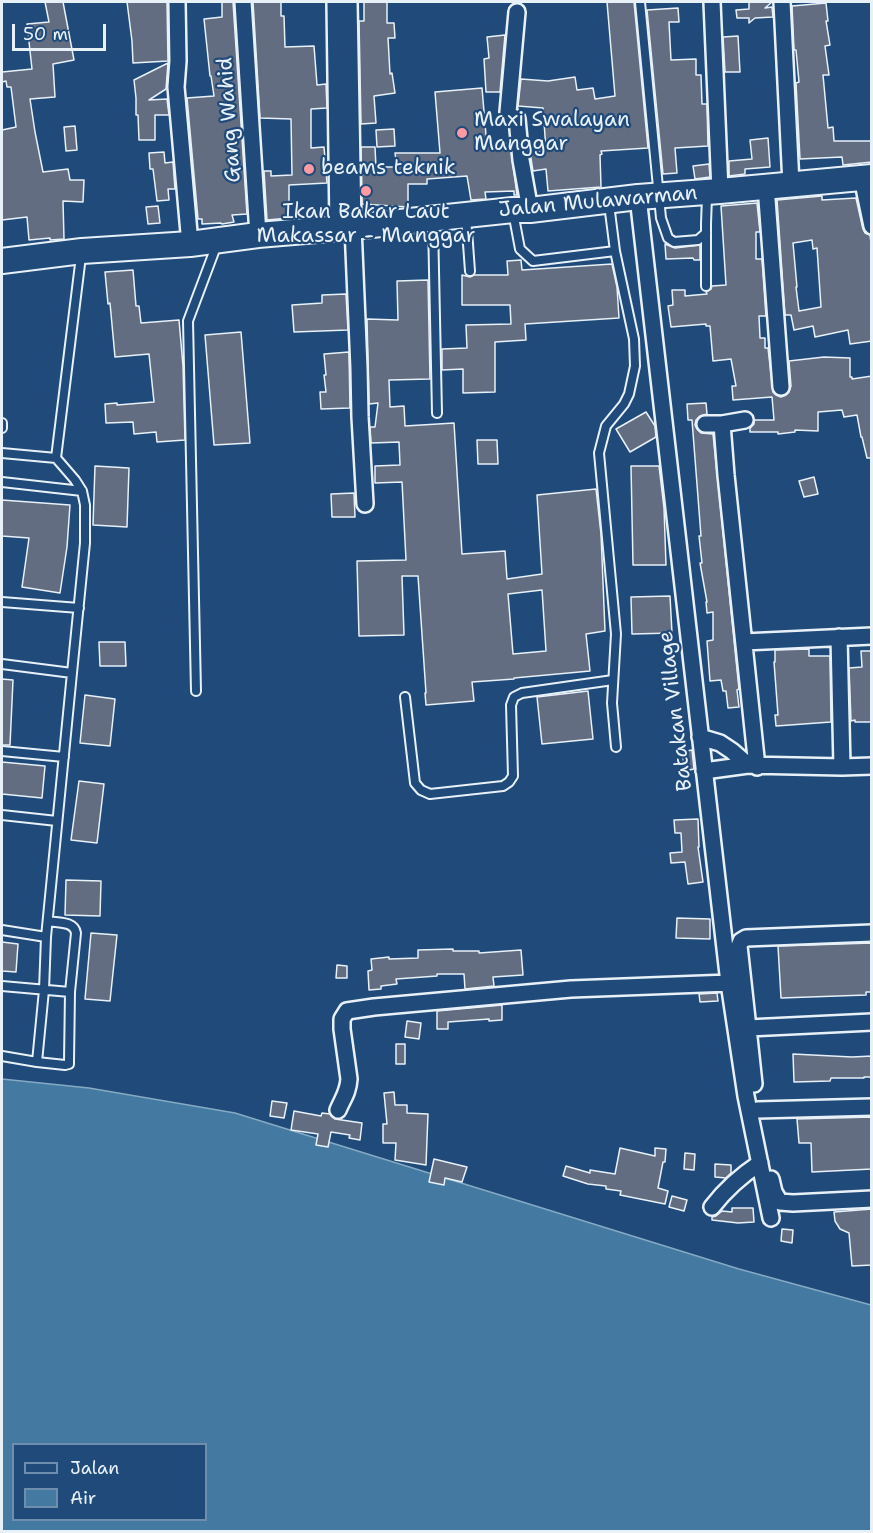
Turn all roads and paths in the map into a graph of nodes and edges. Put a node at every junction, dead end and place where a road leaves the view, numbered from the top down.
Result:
1 (177, 2) edge
2 (243, 2) edge
3 (335, 2) edge
4 (349, 2) edge
5 (640, 2) edge
6 (712, 2) edge
7 (782, 2) edge
8 (517, 12) dead end
9 (867, 177) edge
10 (791, 184) junction
11 (766, 186) junction
12 (714, 191) junction
13 (649, 196) junction
14 (608, 200) junction
15 (521, 210) junction
16 (466, 215) junction
17 (433, 219) junction
18 (872, 226) edge
19 (345, 228) junction
20 (706, 233) junction
21 (258, 235) junction
22 (218, 240) junction
23 (190, 244) junction
24 (82, 251) junction
25 (615, 251) junction
26 (2, 261) edge
27 (470, 271) dead end
28 (706, 286) dead end
29 (781, 387) dead end
30 (437, 413) dead end
31 (745, 420) dead end
32 (705, 424) dead end
33 (722, 424) junction
34 (2, 453) edge
35 (56, 459) junction
36 (2, 482) edge
37 (82, 491) junction
38 (365, 504) dead end
39 (2, 602) edge
40 (79, 608) junction
41 (872, 636) edge
42 (839, 637) junction
43 (744, 642) junction
44 (2, 664) edge
45 (72, 673) junction
46 (614, 680) junction
47 (196, 691) dead end
48 (405, 697) dead end
49 (700, 736) junction
50 (616, 747) dead end
51 (2, 751) edge
52 (63, 757) junction
53 (752, 766) junction
54 (872, 766) edge
55 (842, 767) junction
56 (704, 771) junction
57 (2, 815) edge
58 (57, 821) junction
59 (48, 921) junction
60 (2, 930) edge
61 (872, 933) edge
62 (46, 937) junction
63 (729, 983) junction
64 (2, 986) edge
65 (44, 990) junction
66 (70, 992) junction
67 (872, 1022) edge
68 (748, 1028) junction
69 (2, 1056) edge
70 (37, 1062) junction
71 (872, 1107) edge
72 (338, 1110) dead end
73 (757, 1110) junction
74 (756, 1166) junction
75 (872, 1199) edge
76 (712, 1207) dead end
77 (771, 1218) dead end

1 - 23 street
2 - 21 street, Gang Wahid
3 - 19 street
4 - 19 street
5 - 13 lane
6 - 12 street
7 - 10 street
8 - 15 street
9 - 10 main road, Jalan Mulawarman
9 - 18 street
10 - 11 main road, Jalan Mulawarman
11 - 12 main road, Jalan Mulawarman
11 - 29 street
12 - 13 main road, Jalan Mulawarman
12 - 20 lane
13 - 14 main road, Jalan Mulawarman
13 - 20 lane
13 - 49 street, Batakan Village
14 - 15 main road, Jalan Mulawarman
14 - 25 lane
15 - 16 main road, Jalan Mulawarman
15 - 25 lane
16 - 17 main road, Jalan Mulawarman
16 - 27 lane
17 - 19 main road, Jalan Mulawarman
17 - 30 lane
19 - 21 main road, Jalan Mulawarman
19 - 38 street
20 - 28 lane
21 - 22 main road, Jalan Mulawarman
22 - 23 main road, Jalan Mulawarman
22 - 47 lane
23 - 24 main road, Jalan Mulawarman
24 - 26 main road, Jalan Mulawarman
24 - 35 lane
25 - 46 lane
31 - 33 street
32 - 33 street
33 - 43 street
34 - 35 lane
35 - 37 lane
36 - 37 lane
37 - 40 lane
39 - 40 lane
40 - 45 lane
41 - 42 street
42 - 43 street
42 - 55 street
43 - 53 street
44 - 45 lane
45 - 52 lane
46 - 48 lane
46 - 50 lane
49 - 53 street
49 - 56 street, Batakan Village
51 - 52 lane
52 - 58 lane
53 - 55 street
53 - 56 street
54 - 55 street
56 - 63 street, Batakan Village
57 - 58 lane
58 - 59 lane
59 - 62 lane
59 - 66 lane
60 - 62 lane
61 - 68 street
62 - 65 lane
63 - 72 street
63 - 74 street, Batakan Village
64 - 65 lane
65 - 66 lane
65 - 70 lane
66 - 70 lane
67 - 68 street
68 - 73 street
69 - 70 lane
71 - 73 street
73 - 75 street
74 - 76 street
74 - 77 street, Batakan Village

